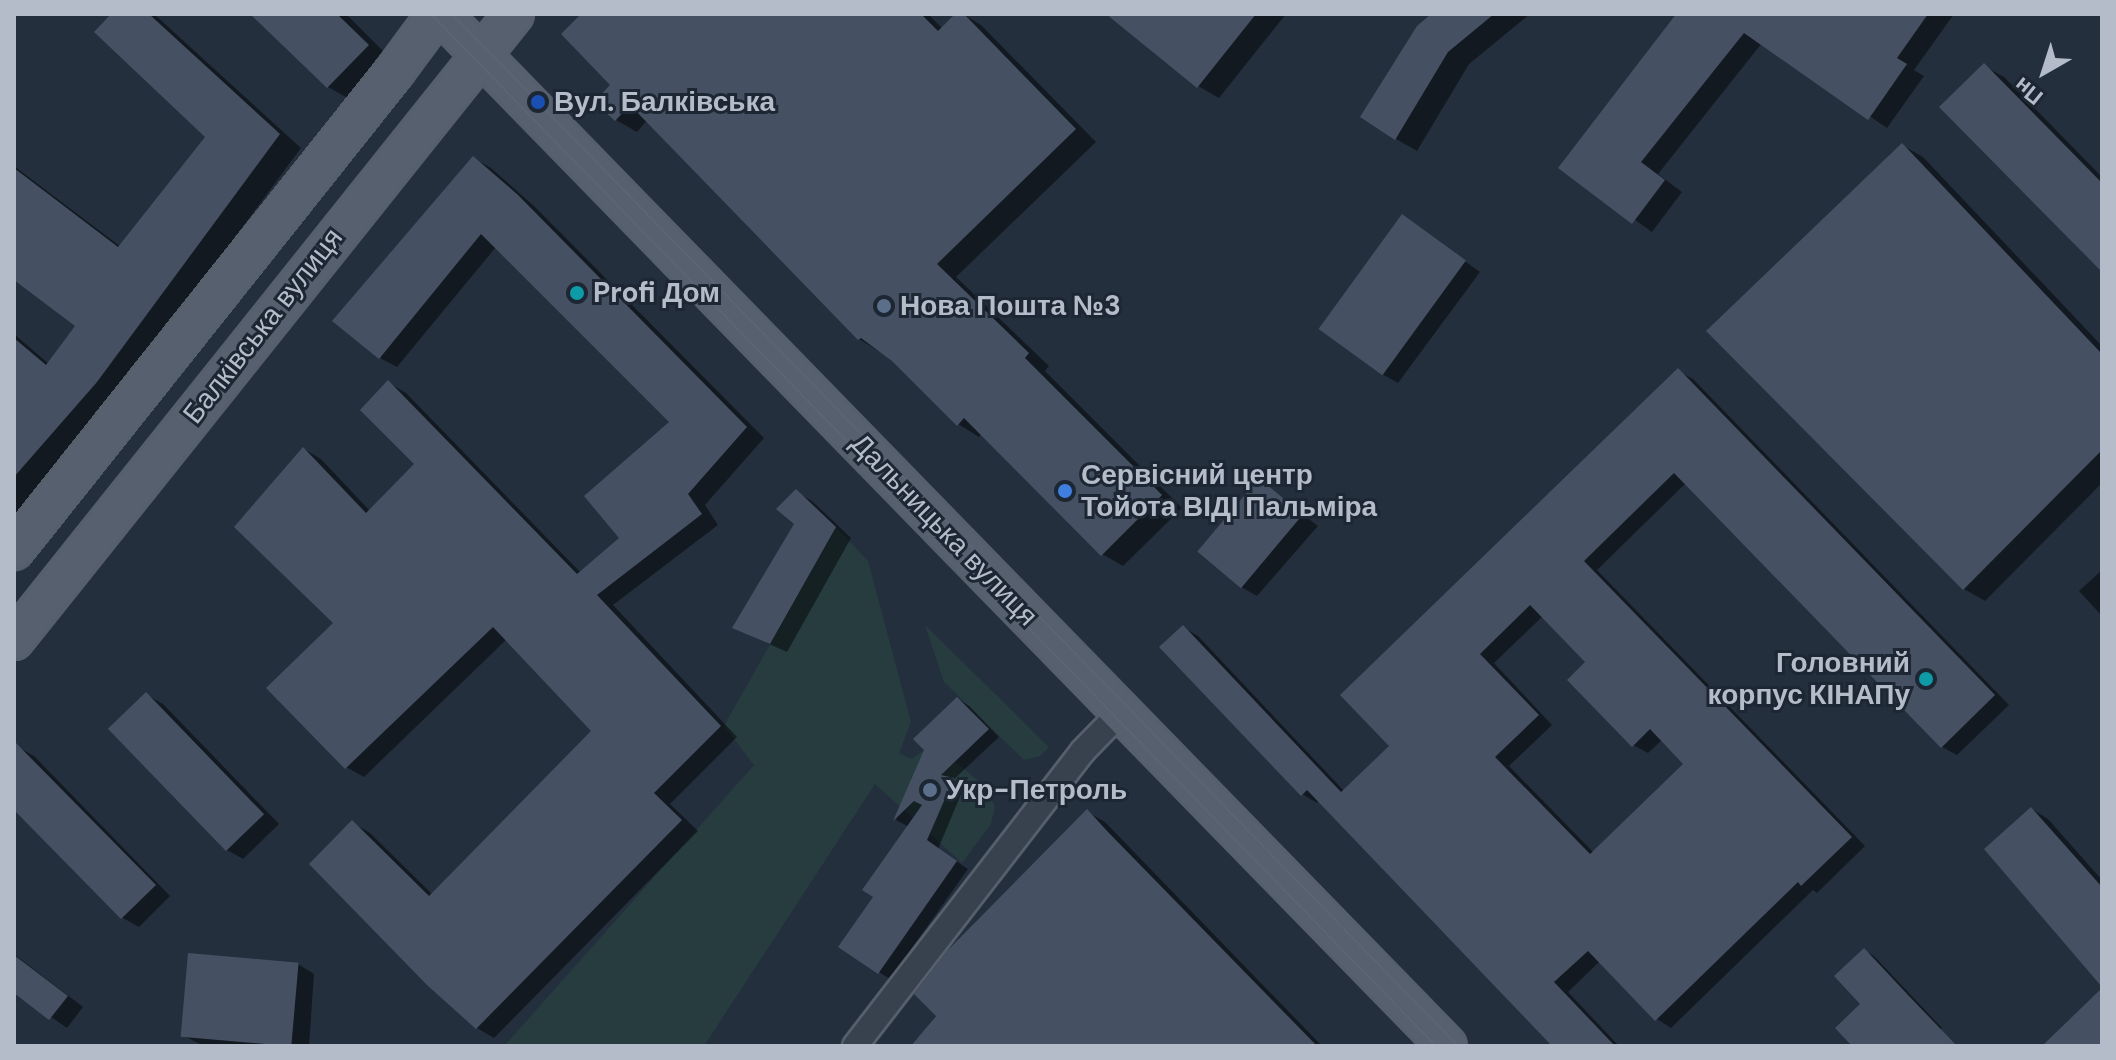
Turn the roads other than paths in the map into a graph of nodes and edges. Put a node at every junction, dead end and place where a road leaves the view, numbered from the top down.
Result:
1 (439, 14) edge
2 (514, 14) edge
3 (480, 54) junction
4 (14, 550) edge
5 (14, 640) edge
6 (1121, 712) junction
7 (855, 1046) edge
8 (1447, 1046) edge

1 - 3 main road, Дальницька вулиця
1 - 4 main road, Балківська вулиця
2 - 3 main road, Балківська вулиця
3 - 5 main road, Балківська вулиця
3 - 6 main road, Дальницька вулиця
6 - 7 street
6 - 8 main road, Дальницька вулиця

